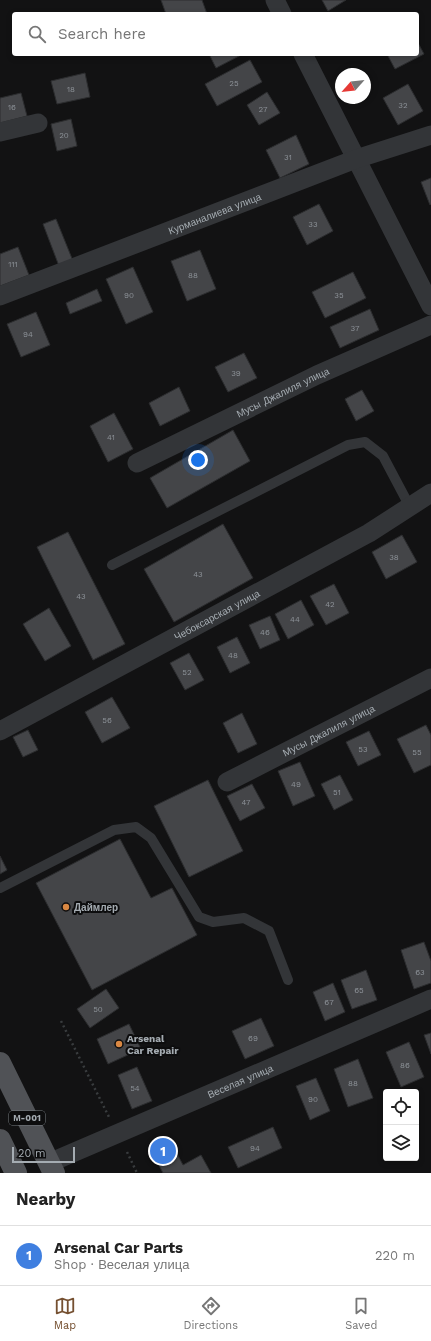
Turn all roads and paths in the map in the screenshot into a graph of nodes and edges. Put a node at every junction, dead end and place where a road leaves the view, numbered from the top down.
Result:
1 (275, 0) edge
2 (281, 12) edge
3 (303, 56) edge
4 (38, 123) dead end
5 (0, 132) edge
6 (431, 135) edge
7 (356, 159) junction
8 (0, 296) edge
9 (431, 306) edge
10 (431, 325) edge
11 (137, 463) dead end
12 (431, 493) edge
13 (410, 507) junction
14 (112, 565) dead end
15 (431, 678) edge
16 (0, 731) edge
17 (227, 782) dead end
18 (0, 888) edge
19 (288, 980) dead end
20 (431, 999) edge
21 (61, 1021) dead end
22 (0, 1063) edge
23 (118, 1134) junction
24 (0, 1140) edge
25 (51, 1168) edge
26 (16, 1173) edge

1 - 2 street
3 - 7 street
4 - 5 street
6 - 7 street, Курманалиева улица
7 - 8 street, Курманалиева улица
7 - 9 street
10 - 11 street, Мусы Джалиля улица
12 - 13 street, Чебоксарская улица
13 - 14 lane
13 - 16 street, Чебоксарская улица
15 - 17 street, Мусы Джалиля улица
18 - 19 lane
20 - 23 street, Веселая улица
21 - 23 path
22 - 25 main road, М-001
23 - 25 street, Веселая улица
24 - 26 main road

